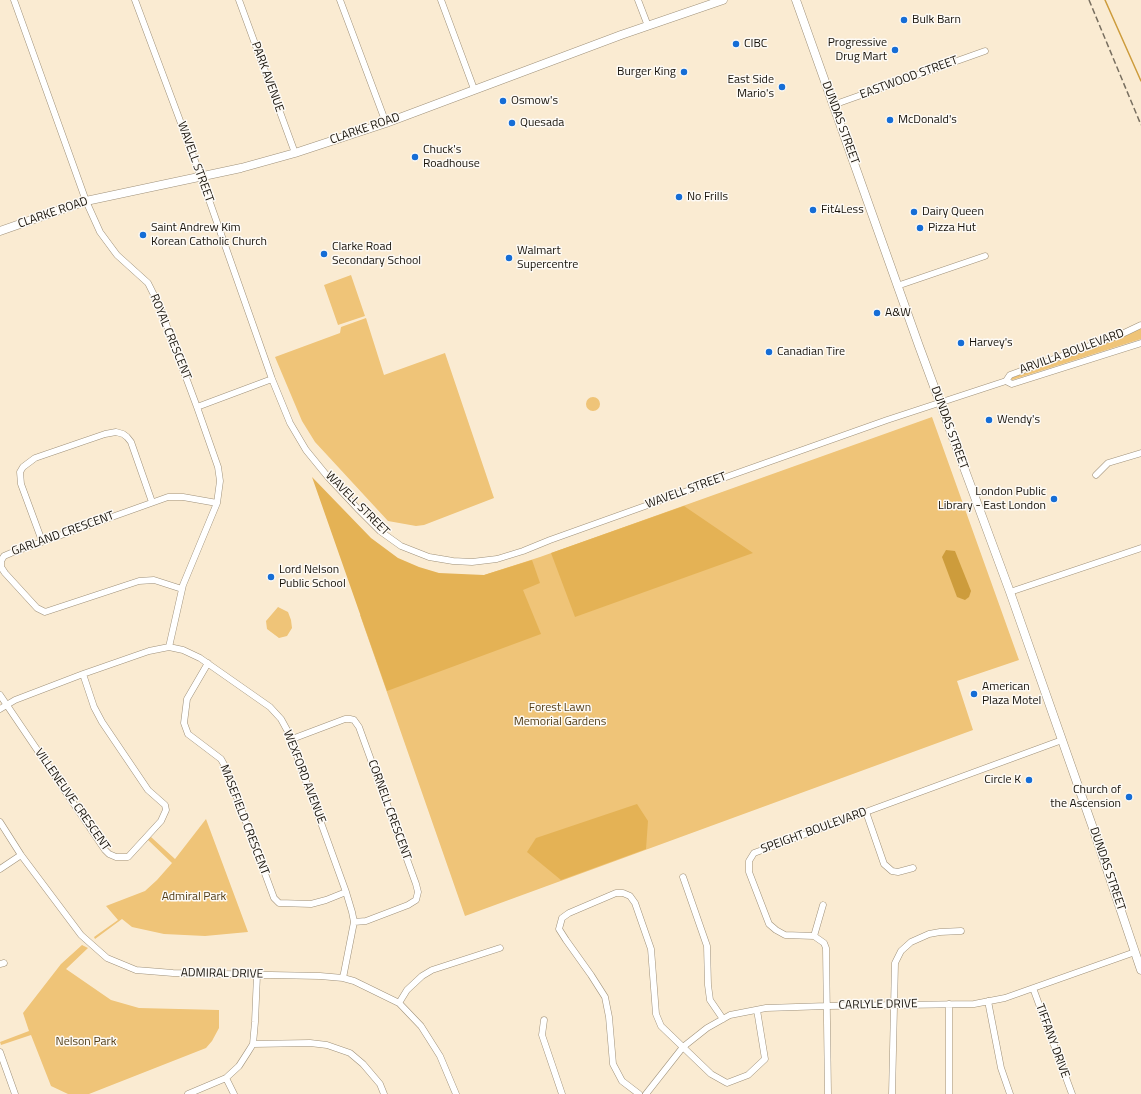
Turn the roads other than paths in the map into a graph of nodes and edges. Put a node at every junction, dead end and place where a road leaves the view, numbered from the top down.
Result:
1 (14, 0) edge
2 (135, 0) edge
3 (239, 0) edge
4 (340, 0) edge
5 (441, 0) edge
6 (638, 0) edge
7 (723, 0) edge
8 (796, 0) edge
9 (648, 26) junction
10 (985, 51) dead end
11 (474, 89) junction
12 (834, 106) junction
13 (386, 123) junction
14 (295, 154) junction
15 (201, 177) junction
16 (86, 200) junction
17 (0, 231) edge
18 (985, 256) dead end
19 (897, 286) junction
20 (1141, 325) edge
21 (1141, 343) edge
22 (272, 379) junction
23 (1006, 381) junction
24 (940, 403) junction
25 (197, 407) junction
26 (1141, 453) edge
27 (1096, 475) dead end
28 (152, 502) junction
29 (217, 503) junction
30 (42, 541) junction
31 (1141, 548) edge
32 (182, 589) junction
33 (1010, 592) junction
34 (169, 647) junction
35 (208, 664) junction
36 (83, 674) junction
37 (0, 695) edge
38 (7, 705) junction
39 (0, 709) edge
40 (292, 739) junction
41 (1062, 740) junction
42 (866, 812) junction
43 (0, 822) edge
44 (21, 855) junction
45 (913, 868) dead end
46 (0, 869) edge
47 (683, 877) dead end
48 (346, 892) junction
49 (823, 905) dead end
50 (354, 922) junction
51 (961, 931) dead end
52 (814, 936) junction
53 (500, 948) dead end
54 (1135, 952) junction
55 (1141, 970) edge
56 (257, 975) junction
57 (343, 978) junction
58 (1033, 988) junction
59 (988, 1001) junction
60 (399, 1003) junction
61 (949, 1004) junction
62 (895, 1005) junction
63 (827, 1006) junction
64 (757, 1010) junction
65 (723, 1019) junction
66 (544, 1020) dead end
67 (253, 1044) junction
68 (683, 1047) junction
69 (0, 1052) edge
70 (226, 1078) junction
71 (16, 1094) edge
72 (188, 1094) edge
73 (234, 1094) edge
74 (384, 1094) edge
75 (456, 1094) edge
76 (562, 1094) edge
77 (639, 1094) edge
78 (646, 1094) edge
79 (828, 1094) edge
80 (892, 1094) edge
81 (949, 1094) edge
82 (1010, 1094) edge
83 (1072, 1094) edge

1 - 16 street, ROYAL CRESCENT
2 - 15 street, WAVELL STREET
3 - 14 street, PARK AVENUE
4 - 13 street
5 - 11 street
6 - 9 street
7 - 9 main road, CLARKE ROAD
8 - 12 main road, DUNDAS STREET
9 - 11 main road, CLARKE ROAD
10 - 12 street, EASTWOOD STREET
11 - 13 main road, CLARKE ROAD
12 - 19 main road, DUNDAS STREET
13 - 14 main road, CLARKE ROAD
14 - 15 main road, CLARKE ROAD
15 - 16 main road, CLARKE ROAD
15 - 22 street, WAVELL STREET
16 - 17 main road, CLARKE ROAD
16 - 25 street, ROYAL CRESCENT
18 - 19 street
19 - 24 main road, DUNDAS STREET
20 - 23 street, ARVILLA BOULEVARD
21 - 23 street, ARVILLA BOULEVARD
22 - 24 street, WAVELL STREET
22 - 25 street
23 - 24 street, ARVILLA BOULEVARD
24 - 33 main road, DUNDAS STREET
25 - 29 street, ROYAL CRESCENT
26 - 27 street
28 - 29 street, GARLAND CRESCENT
28 - 30 street, GARLAND CRESCENT
28 - 30 street
29 - 32 street, ROYAL CRESCENT
30 - 32 street, GARLAND CRESCENT
31 - 33 street
32 - 34 street, ROYAL CRESCENT
33 - 41 main road, DUNDAS STREET
34 - 35 street, WEXFORD AVENUE
34 - 36 street, WEXFORD AVENUE
35 - 40 street, WEXFORD AVENUE
35 - 48 street, MASEFIELD CRESCENT
36 - 38 street, WEXFORD AVENUE
36 - 38 street, VILLENEUVE CRESCENT
37 - 38 street
38 - 39 street, WEXFORD AVENUE
40 - 48 street, WEXFORD AVENUE
40 - 50 street, CORNELL CRESCENT
41 - 42 street, SPEIGHT BOULEVARD
41 - 54 main road, DUNDAS STREET
42 - 45 street
42 - 52 street, SPEIGHT BOULEVARD
43 - 44 street, ADMIRAL DRIVE
44 - 46 street
44 - 56 street, ADMIRAL DRIVE
47 - 65 street
48 - 50 street, WEXFORD AVENUE
49 - 52 street
50 - 57 street, WEXFORD AVENUE
51 - 62 street
52 - 63 street
53 - 60 street
54 - 55 main road, DUNDAS STREET
54 - 58 street, CARLYLE DRIVE
56 - 57 street, ADMIRAL DRIVE
56 - 67 street
57 - 60 street, ADMIRAL DRIVE
58 - 59 street, CARLYLE DRIVE
58 - 83 street, TIFFANY DRIVE
59 - 61 street, CARLYLE DRIVE
59 - 82 street
60 - 75 street, ADMIRAL DRIVE
61 - 62 street, CARLYLE DRIVE
61 - 81 street
62 - 63 street, CARLYLE DRIVE
62 - 80 street
63 - 64 street, CARLYLE DRIVE
63 - 79 street
64 - 65 street, CARLYLE DRIVE
64 - 68 street
65 - 68 street, CARLYLE DRIVE
66 - 76 street
67 - 70 street
67 - 74 street
68 - 77 street
68 - 78 street, CARLYLE DRIVE
69 - 71 street
70 - 72 street
70 - 73 street

